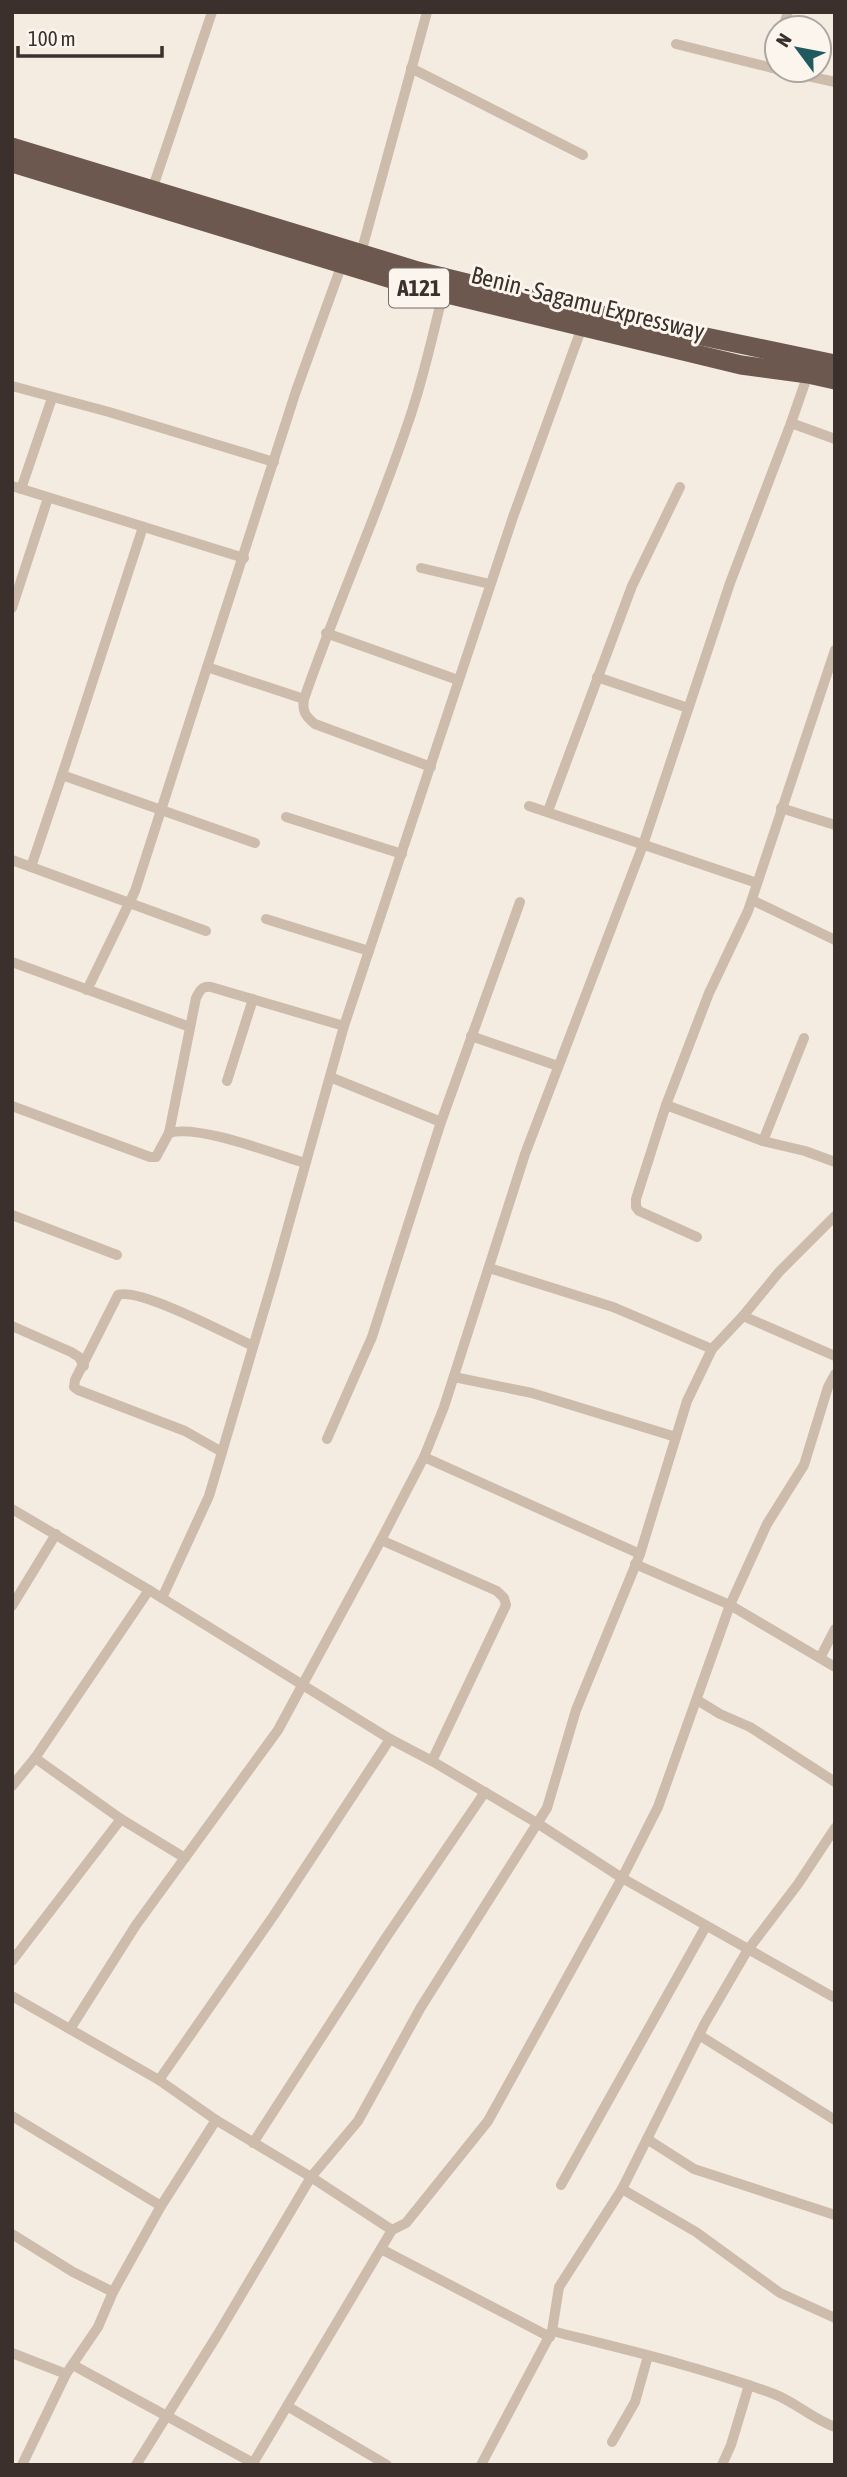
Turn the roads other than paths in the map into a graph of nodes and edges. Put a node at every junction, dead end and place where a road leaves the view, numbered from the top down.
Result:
1 (212, 12) edge
2 (427, 12) edge
3 (676, 44) dead end
4 (763, 66) edge
5 (411, 68) junction
6 (12, 147) edge
7 (583, 155) dead end
8 (12, 163) edge
9 (152, 190) junction
10 (360, 253) junction
11 (342, 264) junction
12 (443, 294) junction
13 (582, 327) junction
14 (835, 364) edge
15 (808, 374) junction
16 (835, 380) edge
17 (12, 386) edge
18 (52, 398) junction
19 (792, 423) junction
20 (835, 439) edge
21 (274, 462) junction
22 (17, 487) edge
23 (680, 487) dead end
24 (48, 498) junction
25 (143, 527) junction
26 (244, 558) junction
27 (421, 568) dead end
28 (491, 584) junction
29 (15, 591) edge
30 (12, 608) edge
31 (326, 633) junction
32 (835, 650) edge
33 (207, 667) junction
34 (597, 677) junction
35 (458, 680) junction
36 (303, 699) junction
37 (688, 708) junction
38 (431, 767) junction
39 (62, 775) junction
40 (529, 806) dead end
41 (781, 808) junction
42 (160, 810) junction
43 (548, 811) junction
44 (286, 817) dead end
45 (835, 825) edge
46 (254, 843) dead end
47 (643, 845) junction
48 (402, 854) junction
49 (12, 860) edge
50 (31, 867) junction
51 (757, 883) junction
52 (751, 900) junction
53 (520, 902) dead end
54 (129, 904) junction
55 (267, 919) dead end
56 (206, 931) dead end
57 (835, 940) edge
58 (369, 951) junction
59 (12, 962) edge
60 (87, 990) junction
61 (253, 999) junction
62 (344, 1026) junction
63 (190, 1027) junction
64 (471, 1036) junction
65 (804, 1038) dead end
66 (558, 1066) junction
67 (330, 1077) junction
68 (227, 1081) dead end
69 (666, 1105) junction
70 (12, 1106) edge
71 (441, 1122) junction
72 (169, 1133) junction
73 (763, 1141) junction
74 (835, 1162) edge
75 (305, 1163) junction
76 (12, 1215) edge
77 (835, 1216) edge
78 (697, 1237) dead end
79 (117, 1255) dead end
80 (489, 1268) junction
81 (743, 1316) junction
82 (12, 1326) edge
83 (253, 1346) junction
84 (712, 1349) junction
85 (835, 1356) edge
86 (84, 1366) junction
87 (835, 1374) edge
88 (454, 1377) junction
89 (676, 1437) junction
90 (327, 1439) dead end
91 (222, 1452) junction
92 (424, 1457) junction
93 (12, 1509) edge
94 (56, 1534) junction
95 (382, 1540) junction
96 (637, 1559) junction
97 (149, 1590) junction
98 (162, 1598) junction
99 (730, 1605) junction
100 (12, 1606) edge
101 (835, 1629) edge
102 (820, 1658) junction
103 (835, 1667) edge
104 (304, 1685) junction
105 (697, 1700) junction
106 (390, 1739) junction
107 (35, 1758) junction
108 (432, 1761) junction
109 (835, 1782) edge
110 (12, 1786) edge
111 (485, 1793) junction
112 (121, 1819) junction
113 (537, 1823) junction
114 (835, 1828) edge
115 (185, 1858) junction
116 (622, 1878) junction
117 (706, 1926) junction
118 (747, 1951) junction
119 (12, 1961) edge
120 (12, 1996) edge
121 (835, 1998) edge
122 (70, 2029) junction
123 (699, 2035) junction
124 (159, 2080) junction
125 (12, 2116) edge
126 (216, 2120) junction
127 (835, 2120) edge
128 (647, 2139) junction
129 (253, 2143) junction
130 (310, 2177) junction
131 (561, 2185) dead end
132 (622, 2189) junction
133 (161, 2206) junction
134 (835, 2215) edge
135 (392, 2230) junction
136 (12, 2234) edge
137 (381, 2249) junction
138 (113, 2292) junction
139 (835, 2318) edge
140 (551, 2334) junction
141 (12, 2353) edge
142 (648, 2356) junction
143 (69, 2369) junction
144 (749, 2385) junction
145 (287, 2406) junction
146 (167, 2415) junction
147 (835, 2427) edge
148 (612, 2442) dead end
149 (253, 2464) edge
150 (22, 2465) edge
151 (136, 2465) edge
152 (387, 2465) edge
153 (481, 2465) edge
154 (722, 2465) edge

1 - 9 street
2 - 5 street
3 - 4 street
5 - 7 street
5 - 10 street
6 - 9 highway, A121
8 - 11 highway, Benin - Sagamu Expressway / A121
9 - 10 highway, A121
10 - 14 highway, A121
11 - 12 highway, Benin - Sagamu Expressway / A121
11 - 21 street
12 - 13 highway, Benin - Sagamu Expressway / A121
12 - 31 street
13 - 15 highway, Benin - Sagamu Expressway / A121
13 - 28 street
15 - 16 highway, Benin - Sagamu Expressway / A121
15 - 19 street
17 - 18 street
18 - 21 street
18 - 22 street
19 - 20 street
19 - 37 street
21 - 26 street
22 - 24 street
23 - 34 street
24 - 25 street
24 - 29 street
25 - 26 street
25 - 39 street
26 - 33 street
27 - 28 street
28 - 35 street
29 - 30 street
31 - 35 street
31 - 36 street
32 - 41 street
33 - 36 street
33 - 42 street
34 - 37 street
34 - 43 street
35 - 38 street
36 - 38 street
37 - 47 street
38 - 48 street
39 - 42 street
39 - 50 street
40 - 43 street
41 - 45 street
41 - 51 street
42 - 46 street
42 - 54 street
43 - 47 street
44 - 48 street
47 - 51 street
47 - 66 street
48 - 58 street
49 - 50 street
50 - 54 street
51 - 52 street
52 - 57 street
52 - 69 street
53 - 64 street
54 - 56 street
54 - 60 street
55 - 58 street
58 - 62 street
59 - 60 street
60 - 63 street
61 - 62 street
61 - 63 street
61 - 68 street
62 - 67 street
63 - 72 street
64 - 66 street
64 - 71 street
65 - 73 street
66 - 80 street
67 - 71 street
67 - 75 street
69 - 73 street
69 - 78 street
70 - 72 street
71 - 90 street
72 - 75 street
73 - 74 street
75 - 83 street
76 - 79 street
77 - 81 street
80 - 84 street
80 - 88 street
81 - 84 street
81 - 85 street
82 - 86 street
83 - 86 street
83 - 91 street
84 - 89 street
86 - 91 street
87 - 99 street
88 - 89 street
88 - 92 street
89 - 96 street
91 - 98 street
92 - 95 street
92 - 96 street
93 - 94 street
94 - 97 street
94 - 100 street
95 - 104 street
95 - 108 street
96 - 99 street
96 - 113 street
97 - 98 street
97 - 107 street
98 - 104 street
99 - 102 street
99 - 105 street
101 - 102 street
102 - 103 street
104 - 106 street
104 - 115 street
105 - 109 street
105 - 116 street
106 - 108 street
106 - 124 street
107 - 110 street
107 - 112 street
108 - 111 street
111 - 113 street
111 - 129 street
112 - 115 street
112 - 119 street
113 - 116 street
113 - 130 street
114 - 118 street
115 - 122 street
116 - 117 street
116 - 135 street
117 - 118 street
117 - 131 street
118 - 121 street
118 - 123 street
120 - 122 street
122 - 124 street
123 - 127 street
123 - 128 street
124 - 126 street
125 - 133 street
126 - 129 street
126 - 133 street
128 - 132 street
128 - 134 street
129 - 130 street
130 - 135 street
130 - 146 street
132 - 139 street
132 - 140 street
133 - 138 street
135 - 137 street
136 - 138 street
137 - 140 street
137 - 145 street
138 - 143 street
140 - 142 street
140 - 153 street
141 - 143 street
142 - 144 street
142 - 148 street
143 - 146 street
143 - 150 street
144 - 147 street
144 - 154 street
145 - 149 street
145 - 152 street
146 - 149 street
146 - 151 street

